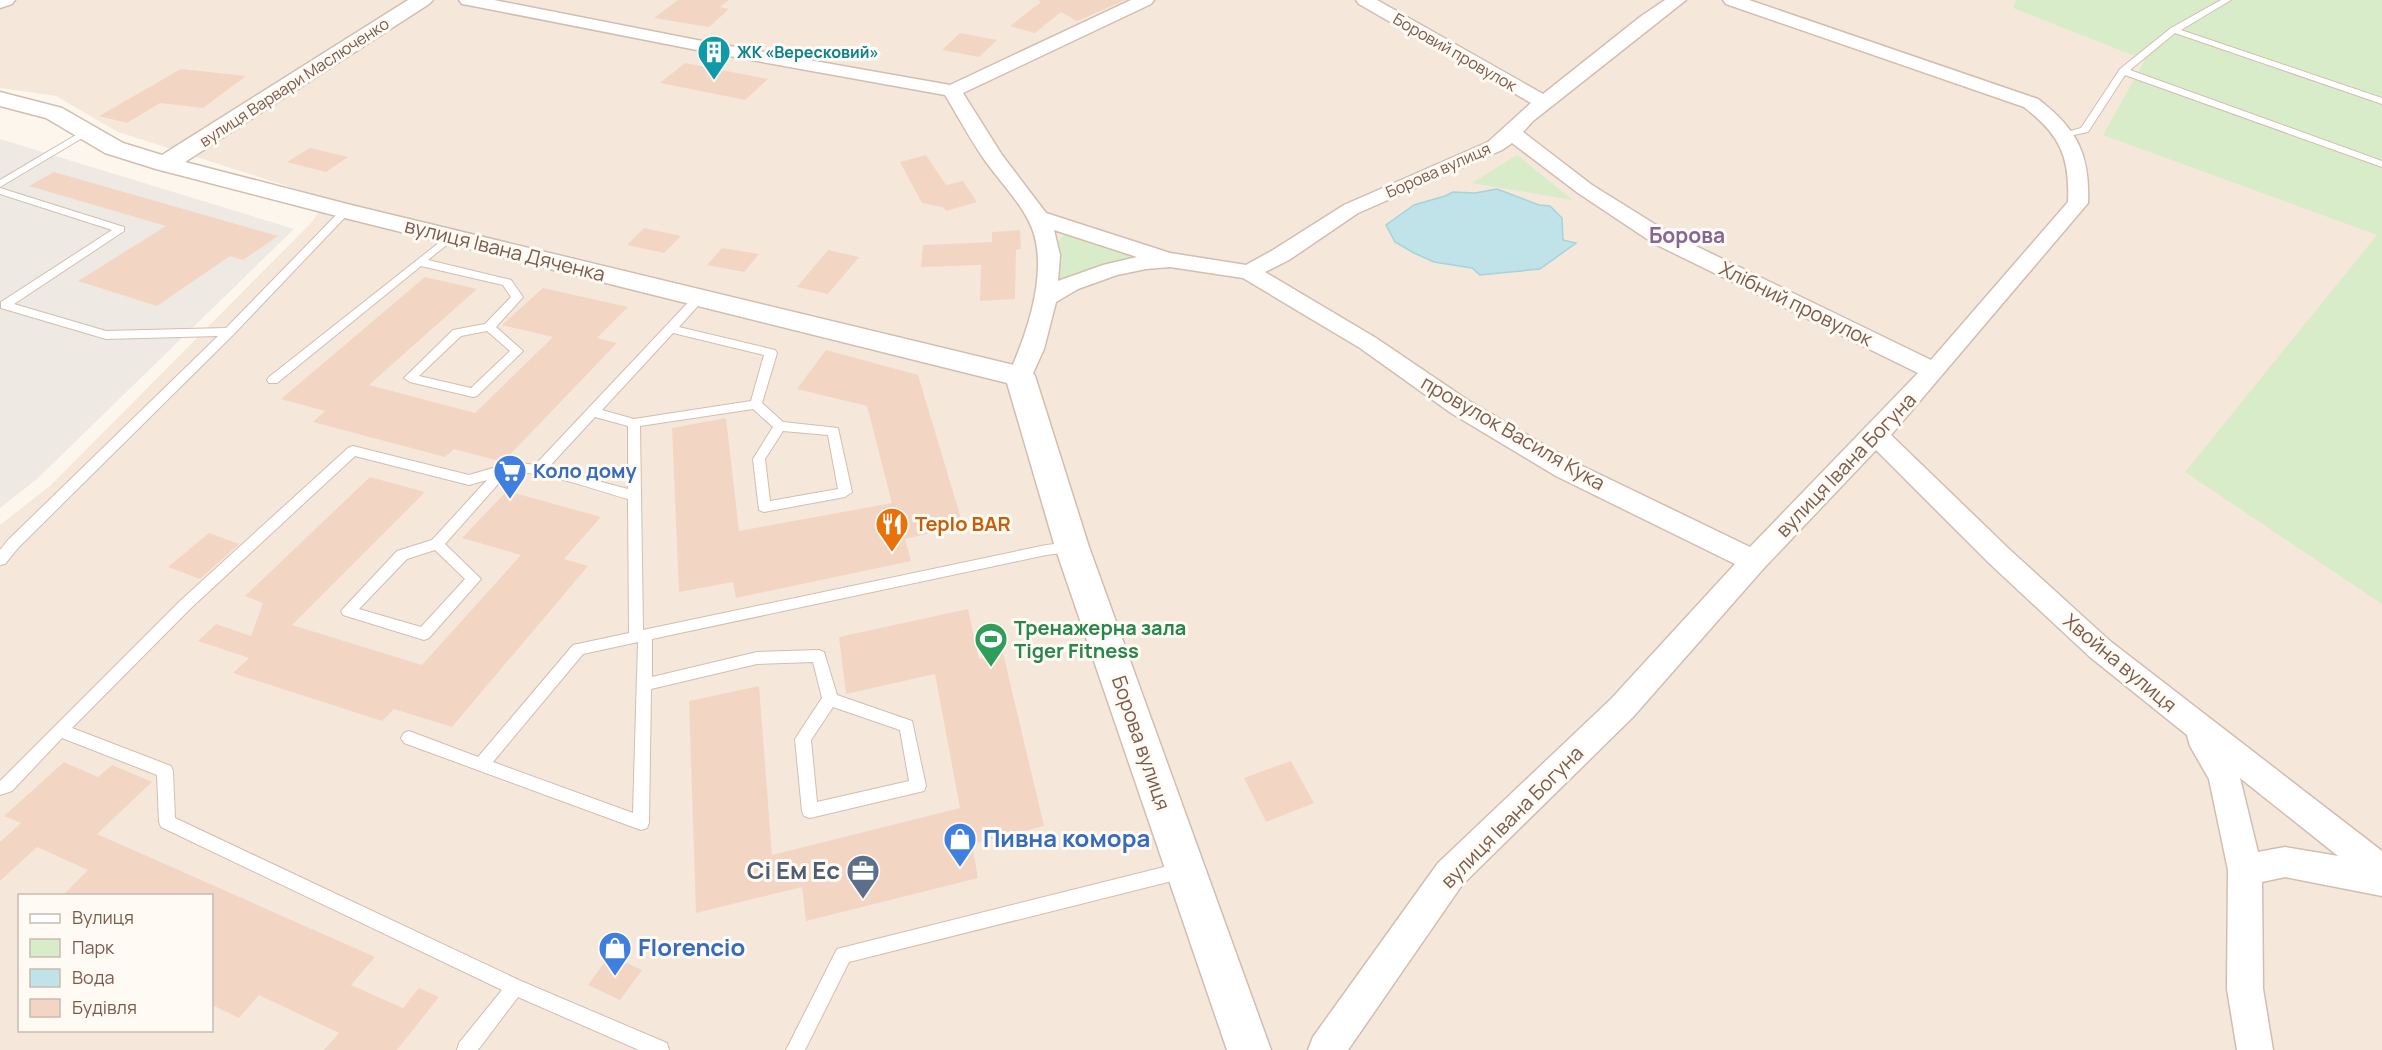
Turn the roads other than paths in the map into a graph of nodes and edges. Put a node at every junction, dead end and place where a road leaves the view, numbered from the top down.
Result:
1 (6, 0) edge
2 (422, 0) edge
3 (468, 0) edge
4 (1145, 0) edge
5 (1365, 0) edge
6 (1677, 0) edge
7 (1732, 0) edge
8 (2227, 0) edge
9 (0, 3) edge
10 (2174, 30) junction
11 (2123, 70) junction
12 (952, 91) junction
13 (0, 99) edge
14 (2382, 101) edge
15 (1545, 103) junction
16 (86, 132) junction
17 (1512, 133) junction
18 (2067, 135) junction
19 (165, 164) junction
20 (2382, 164) edge
21 (0, 184) edge
22 (0, 191) edge
23 (346, 211) junction
24 (1038, 218) junction
25 (450, 237) junction
26 (1170, 260) junction
27 (420, 262) junction
28 (1249, 272) junction
29 (700, 297) junction
30 (1046, 298) junction
31 (489, 327) junction
32 (673, 329) junction
33 (229, 332) junction
34 (1934, 372) junction
35 (1020, 376) junction
36 (273, 380) dead end
37 (756, 404) junction
38 (594, 412) junction
39 (634, 423) junction
40 (780, 426) junction
41 (1876, 435) junction
42 (503, 470) junction
43 (538, 470) junction
44 (635, 496) junction
45 (437, 544) junction
46 (1072, 547) junction
47 (0, 560) edge
48 (1754, 561) junction
49 (641, 636) junction
50 (646, 684) junction
51 (830, 699) junction
52 (2192, 723) junction
53 (60, 730) junction
54 (409, 738) dead end
55 (482, 765) junction
56 (0, 788) edge
57 (1186, 870) junction
58 (2245, 870) junction
59 (2382, 871) edge
60 (2382, 880) edge
61 (515, 987) junction
62 (466, 1050) edge
63 (660, 1050) edge
64 (795, 1050) edge
65 (1250, 1050) edge
66 (1326, 1050) edge
67 (2255, 1050) edge

1 - 9 street
2 - 19 street, вулиця Варвари Маслюченко
3 - 12 street
4 - 12 street
5 - 15 street, Боровий провулок
6 - 15 street, Борова вулиця
7 - 18 street, вулиця Івана Богуна
8 - 10 lane
10 - 11 lane
10 - 14 lane
11 - 18 lane
11 - 20 lane
12 - 24 street
13 - 16 street, вулиця Івана Дяченка
15 - 17 street, Борова вулиця
16 - 19 street, вулиця Івана Дяченка
16 - 21 lane
17 - 28 street, Борова вулиця
17 - 34 street, Хлібний провулок
18 - 34 street, вулиця Івана Богуна
19 - 23 street, вулиця Івана Дяченка
22 - 33 lane
23 - 25 street, вулиця Івана Дяченка
23 - 33 lane
24 - 26 street
24 - 30 street
25 - 27 lane
25 - 29 street, вулиця Івана Дяченка
26 - 28 street
26 - 30 street
27 - 31 lane
27 - 36 lane
28 - 48 street, провулок Василя Кука
29 - 32 lane
29 - 35 street, вулиця Івана Дяченка
30 - 35 street
31 - 31 lane
32 - 37 lane
32 - 38 lane
33 - 47 lane
34 - 41 street, вулиця Івана Богуна
35 - 46 street, Борова вулиця
37 - 39 lane
37 - 40 lane
38 - 39 lane
38 - 43 lane
39 - 44 lane
40 - 40 lane
41 - 48 street, вулиця Івана Богуна
41 - 52 street, Хвойна вулиця
42 - 43 lane
42 - 45 lane
42 - 53 lane
43 - 44 lane
44 - 49 lane
45 - 45 lane
46 - 49 lane
46 - 57 street, Борова вулиця
48 - 66 street, вулиця Івана Богуна
49 - 50 lane
49 - 55 lane
50 - 51 lane
50 - 55 lane
51 - 51 lane
52 - 58 street
52 - 59 street, Хвойна вулиця
53 - 56 lane
53 - 61 lane
54 - 55 lane
57 - 64 lane
57 - 65 street, Борова вулиця
58 - 60 street
58 - 67 street
61 - 62 lane
61 - 63 lane

